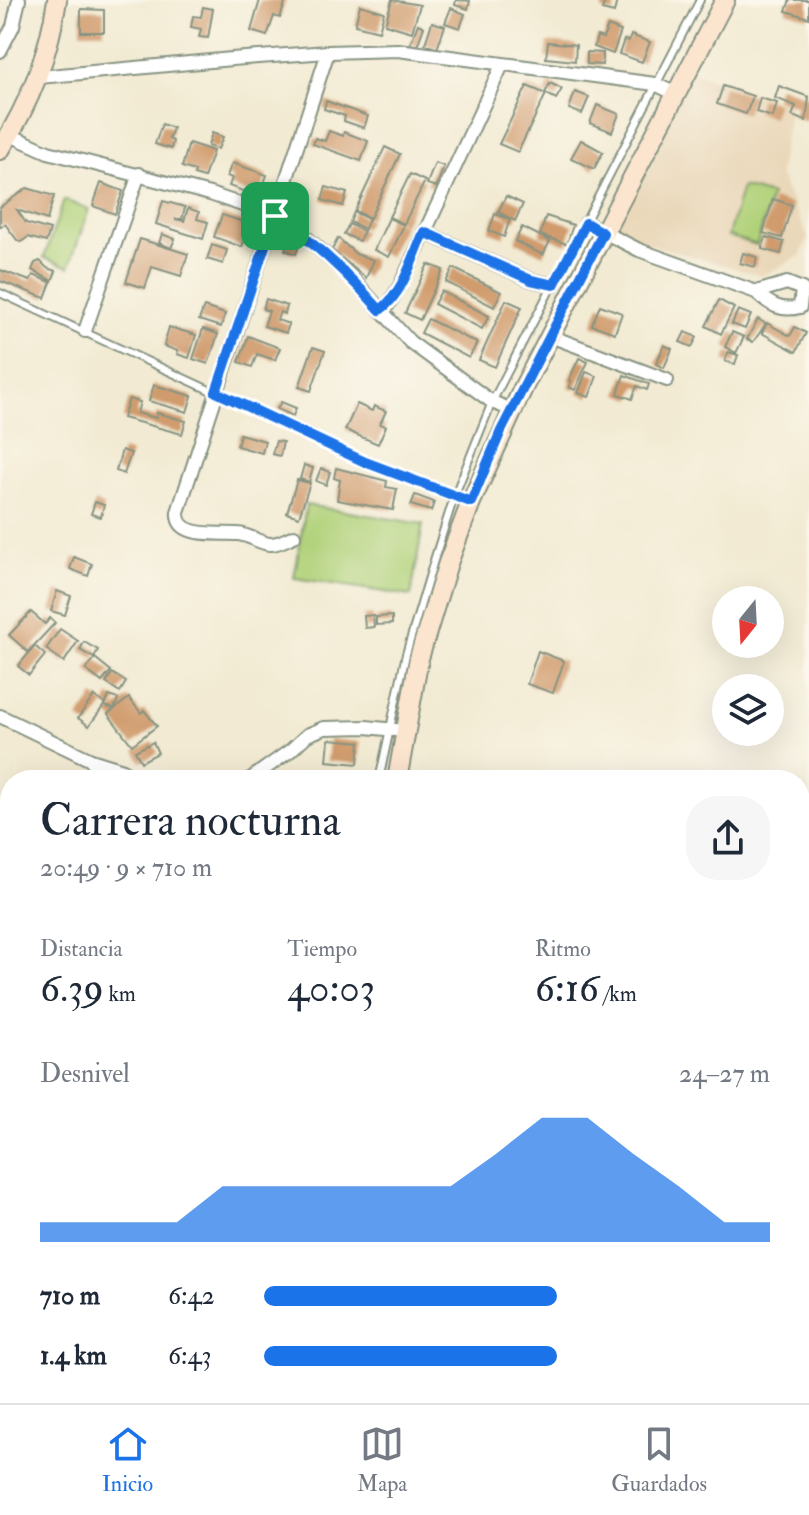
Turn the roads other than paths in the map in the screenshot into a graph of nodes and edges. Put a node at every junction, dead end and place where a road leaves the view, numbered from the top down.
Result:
1 (19, 0) edge
2 (57, 0) edge
3 (700, 0) edge
4 (725, 0) edge
5 (0, 51) edge
6 (328, 52) junction
7 (502, 65) junction
8 (39, 77) junction
9 (655, 84) junction
10 (676, 94) junction
11 (5, 142) edge
12 (139, 174) junction
13 (275, 216) junction
14 (586, 223) junction
15 (424, 232) junction
16 (603, 233) junction
17 (554, 285) junction
18 (756, 292) dead end
19 (0, 293) edge
20 (380, 310) junction
21 (85, 331) junction
22 (550, 336) junction
23 (667, 380) dead end
24 (216, 392) junction
25 (492, 402) junction
26 (512, 410) junction
27 (463, 499) junction
28 (294, 536) dead end
29 (0, 716) edge
30 (397, 730) junction
31 (91, 760) junction
32 (97, 770) edge
33 (123, 770) edge
34 (263, 770) edge
35 (383, 770) edge
36 (397, 770) edge

1 - 5 street
2 - 8 street
3 - 9 lane
4 - 10 street
6 - 7 street
6 - 8 street
6 - 13 street
7 - 9 street
7 - 15 street
8 - 11 street
9 - 10 street
9 - 14 lane
10 - 16 street
11 - 12 street
12 - 13 street
12 - 21 street
13 - 20 street
13 - 24 street
14 - 16 street
14 - 17 lane
15 - 17 street
15 - 20 street
16 - 18 street
16 - 22 street
17 - 25 lane
19 - 21 lane
20 - 25 street
21 - 24 lane
22 - 23 street
22 - 26 street
24 - 27 lane
24 - 28 street
25 - 26 street
25 - 27 lane
26 - 27 street
27 - 30 street
29 - 31 street
30 - 34 street
30 - 35 lane
30 - 36 street
31 - 32 street
31 - 33 street

